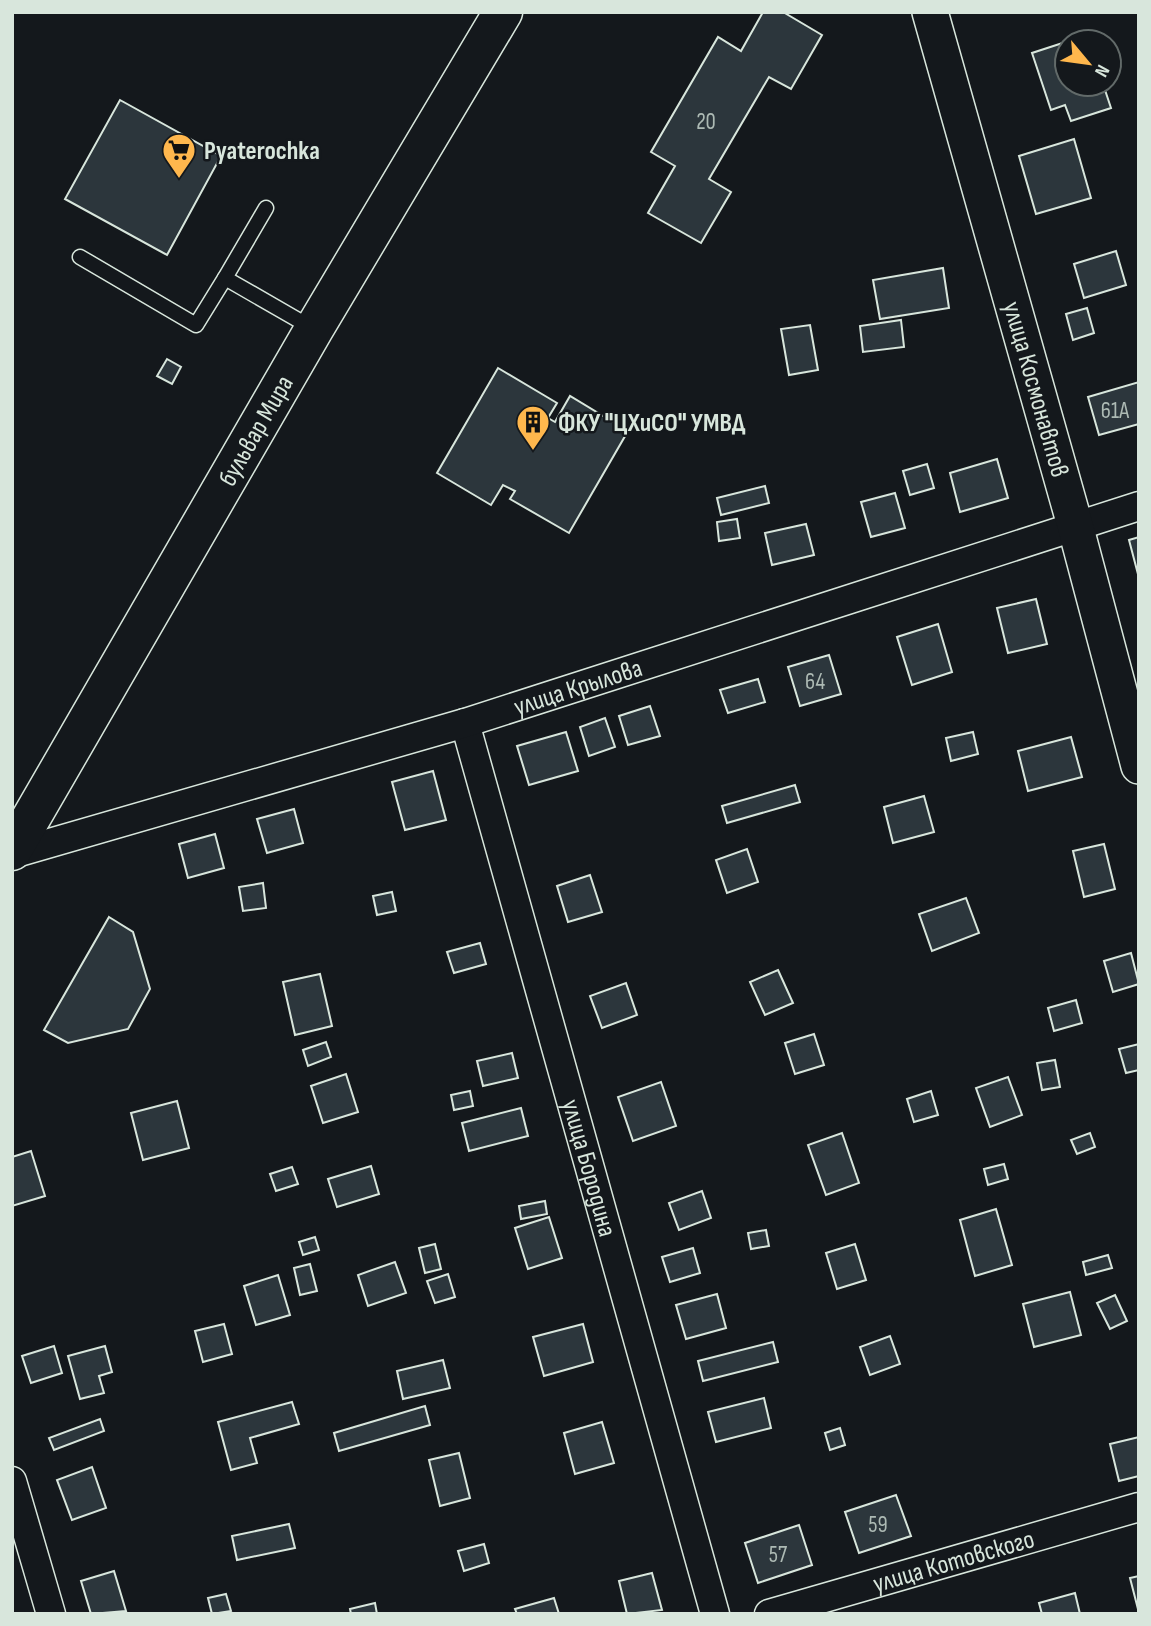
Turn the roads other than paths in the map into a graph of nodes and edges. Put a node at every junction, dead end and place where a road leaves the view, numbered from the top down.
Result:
1 (503, 12) edge
2 (930, 12) edge
3 (266, 208) dead end
4 (80, 257) dead end
5 (225, 278) junction
6 (314, 329) junction
7 (1139, 506) edge
8 (1075, 525) junction
9 (465, 723) junction
10 (1139, 766) edge
11 (12, 853) edge
12 (12, 1480) edge
13 (1139, 1507) edge
14 (51, 1614) edge
15 (715, 1614) edge
16 (769, 1614) edge

1 - 6 main road, бульвар Мира
2 - 8 street, улица Космонавтов
3 - 5 lane
4 - 5 lane
5 - 6 lane
6 - 11 main road, бульвар Мира
7 - 8 street, улица Крылова
8 - 9 street, улица Крылова
8 - 10 street, улица Космонавтов
9 - 11 street, улица Крылова
9 - 15 street, улица Бородина
12 - 14 street
13 - 16 street, улица Котовского

